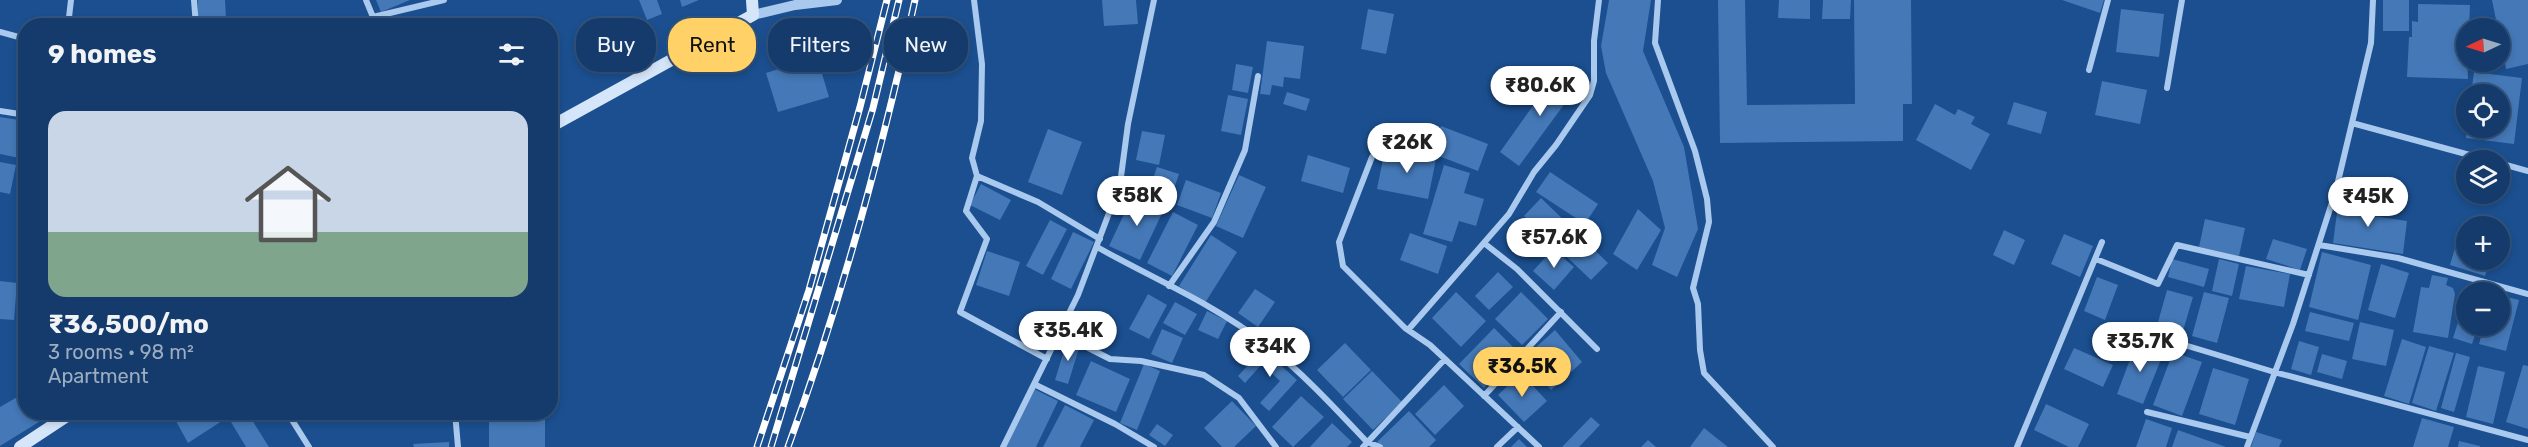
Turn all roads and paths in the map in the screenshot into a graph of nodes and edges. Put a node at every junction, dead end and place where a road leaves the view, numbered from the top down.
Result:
1 (71, 0) edge
2 (194, 0) edge
3 (366, 0) edge
4 (440, 0) edge
5 (752, 0) edge
6 (837, 0) edge
7 (974, 0) edge
8 (1154, 0) edge
9 (1599, 0) edge
10 (1658, 0) edge
11 (2108, 0) edge
12 (2182, 0) edge
13 (2373, 0) edge
14 (753, 15) junction
15 (373, 17) joint
16 (69, 18) edge
17 (195, 18) edge
18 (0, 32) edge
19 (18, 37) edge
20 (2089, 70) dead end
21 (1258, 76) dead end
22 (2167, 88) dead end
23 (0, 111) edge
24 (18, 114) edge
25 (558, 123) edge
26 (2352, 123) junction
27 (2456, 151) edge
28 (1372, 157) dead end
29 (2510, 167) edge
30 (2528, 171) edge
31 (977, 176) junction
32 (1100, 239) junction
33 (2102, 242) dead end
34 (1484, 243) junction
35 (2319, 245) junction
36 (1097, 247) junction
37 (2096, 259) junction
38 (2310, 275) junction
39 (1169, 286) junction
40 (2528, 294) edge
41 (1561, 312) junction
42 (1408, 330) junction
43 (1059, 333) junction
44 (2148, 334) dead end
45 (1597, 349) dead end
46 (1047, 359) junction
47 (1445, 359) junction
48 (2274, 372) junction
49 (1034, 384) junction
50 (1484, 396) junction
51 (2146, 412) dead end
52 (60, 420) edge
53 (292, 420) edge
54 (456, 420) edge
55 (1518, 427) junction
56 (2250, 437) junction
57 (2528, 440) edge
58 (1365, 444) edge
59 (20, 447) edge
60 (309, 447) edge
61 (458, 447) edge
62 (1003, 447) edge
63 (1154, 447) edge
64 (1276, 447) edge
65 (1380, 447) edge
66 (1497, 447) edge
67 (1539, 447) edge
68 (1773, 447) edge
69 (2017, 447) edge
70 (2247, 447) edge

1 - 16 street
2 - 17 street
3 - 15 street
4 - 15 street
5 - 14 main road
6 - 14 street
7 - 31 street
8 - 32 street
9 - 34 street
10 - 68 street
11 - 20 street
12 - 22 street
13 - 26 street
14 - 25 main road
18 - 19 street
21 - 39 street
23 - 24 street
26 - 27 street
26 - 35 street
28 - 42 street
29 - 30 street
31 - 32 street
31 - 46 street
32 - 36 street
33 - 37 street
34 - 41 street
34 - 42 street
35 - 38 street
35 - 40 street
36 - 39 street
36 - 43 street
37 - 38 street
37 - 69 street
38 - 48 street
39 - 58 street
41 - 45 street
41 - 50 street
42 - 47 street
43 - 46 street
43 - 64 street
44 - 48 street
46 - 49 street
47 - 50 street
47 - 58 street
48 - 56 street
48 - 57 street
49 - 62 street
49 - 63 street
50 - 55 street
51 - 56 street
52 - 59 main road
53 - 60 street
54 - 61 street
55 - 66 street
55 - 67 street
56 - 70 street
58 - 65 street

